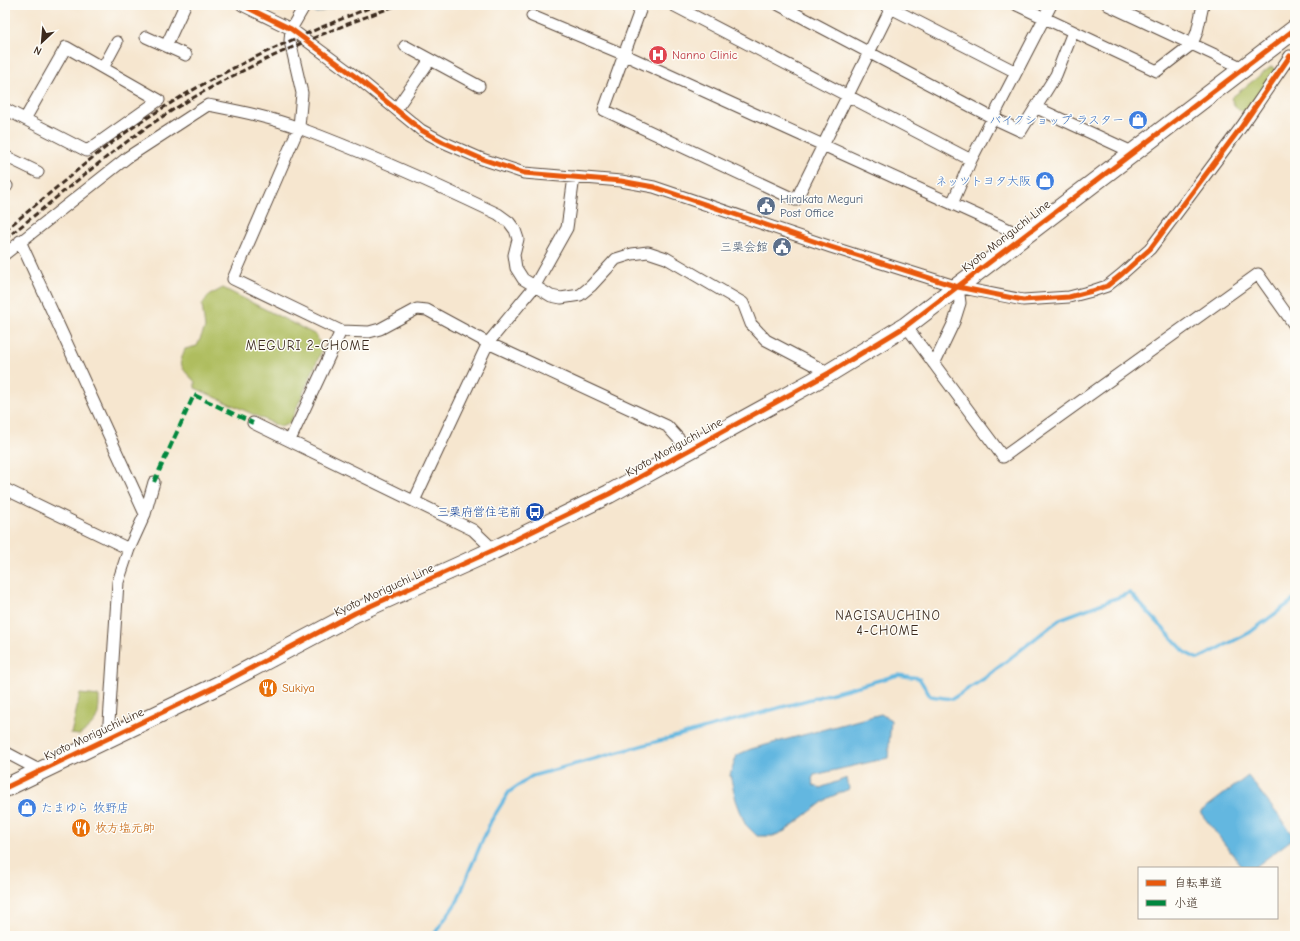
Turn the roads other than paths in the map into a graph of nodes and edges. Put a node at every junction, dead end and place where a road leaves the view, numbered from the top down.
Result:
1 (185, 5) edge
2 (242, 5) edge
3 (642, 5) edge
4 (673, 5) edge
5 (779, 5) edge
6 (1017, 5) edge
7 (1051, 5) edge
8 (1108, 5) edge
9 (1203, 5) edge
10 (304, 7) edge
11 (888, 7) edge
12 (532, 16) dead end
13 (1044, 19) junction
14 (291, 29) junction
15 (1295, 29) edge
16 (1074, 32) junction
17 (146, 37) dead end
18 (117, 42) dead end
19 (1280, 42) junction
20 (1192, 44) junction
21 (166, 46) junction
22 (405, 46) dead end
23 (869, 52) junction
24 (186, 55) dead end
25 (625, 56) junction
26 (430, 60) junction
27 (1292, 60) edge
28 (103, 68) junction
29 (1243, 68) junction
30 (1016, 72) junction
31 (479, 86) dead end
32 (848, 96) junction
33 (5, 108) edge
34 (1036, 108) junction
35 (396, 109) junction
36 (993, 118) junction
37 (25, 119) junction
38 (299, 128) junction
39 (823, 146) junction
40 (1132, 152) junction
41 (5, 156) edge
42 (971, 160) junction
43 (38, 172) dead end
44 (574, 177) junction
45 (952, 204) junction
46 (1021, 237) junction
47 (20, 241) junction
48 (5, 254) edge
49 (534, 287) junction
50 (958, 287) junction
51 (906, 326) junction
52 (1295, 326) edge
53 (341, 331) junction
54 (488, 343) junction
55 (934, 364) junction
56 (829, 373) junction
57 (253, 423) dead end
58 (290, 440) junction
59 (688, 449) junction
60 (154, 482) dead end
61 (5, 489) edge
62 (414, 501) junction
63 (145, 514) junction
64 (130, 549) junction
65 (494, 550) junction
66 (108, 738) junction
67 (5, 752) edge
68 (39, 770) junction
69 (5, 788) edge

1 - 21 street
2 - 14 street
3 - 25 street
4 - 32 street
5 - 23 street
6 - 13 street
7 - 13 street
8 - 20 street
9 - 20 street
10 - 14 street
11 - 23 street
11 - 30 street
12 - 25 street
13 - 16 street
13 - 30 street
14 - 35 street
14 - 38 street
15 - 19 main road, Kyoto Moriguchi Line
16 - 20 street
16 - 34 street
17 - 21 street
18 - 28 street
19 - 27 street
19 - 29 main road, Kyoto Moriguchi Line
20 - 29 street
21 - 24 street
22 - 26 street
23 - 32 street
23 - 36 street
25 - 39 street
25 - 39 street
26 - 31 street
26 - 35 street
27 - 50 street
28 - 37 street
28 - 37 street
29 - 40 main road, Kyoto Moriguchi Line
30 - 36 street
32 - 39 street
32 - 42 street
33 - 37 street
34 - 36 street
34 - 40 street
35 - 44 street
36 - 42 street
38 - 47 street
38 - 49 street
38 - 53 street
39 - 45 street
40 - 46 main road, Kyoto Moriguchi Line
41 - 43 street
42 - 45 street
44 - 49 street
44 - 50 street
45 - 46 street
46 - 50 main road, Kyoto Moriguchi Line
47 - 48 street
47 - 63 street
49 - 54 street
49 - 56 street
50 - 51 main road, Kyoto Moriguchi Line
50 - 55 street
51 - 55 street
51 - 56 main road, Kyoto Moriguchi Line
52 - 55 street
53 - 54 street
53 - 58 street
54 - 59 street
54 - 62 street
56 - 59 main road, Kyoto Moriguchi Line
57 - 58 street
58 - 62 street
59 - 65 main road, Kyoto Moriguchi Line
60 - 63 street
61 - 64 street
62 - 65 street
63 - 64 street
64 - 66 street
65 - 66 main road, Kyoto Moriguchi Line
66 - 68 main road, Kyoto Moriguchi Line
67 - 68 street
68 - 69 main road, Kyoto Moriguchi Line

